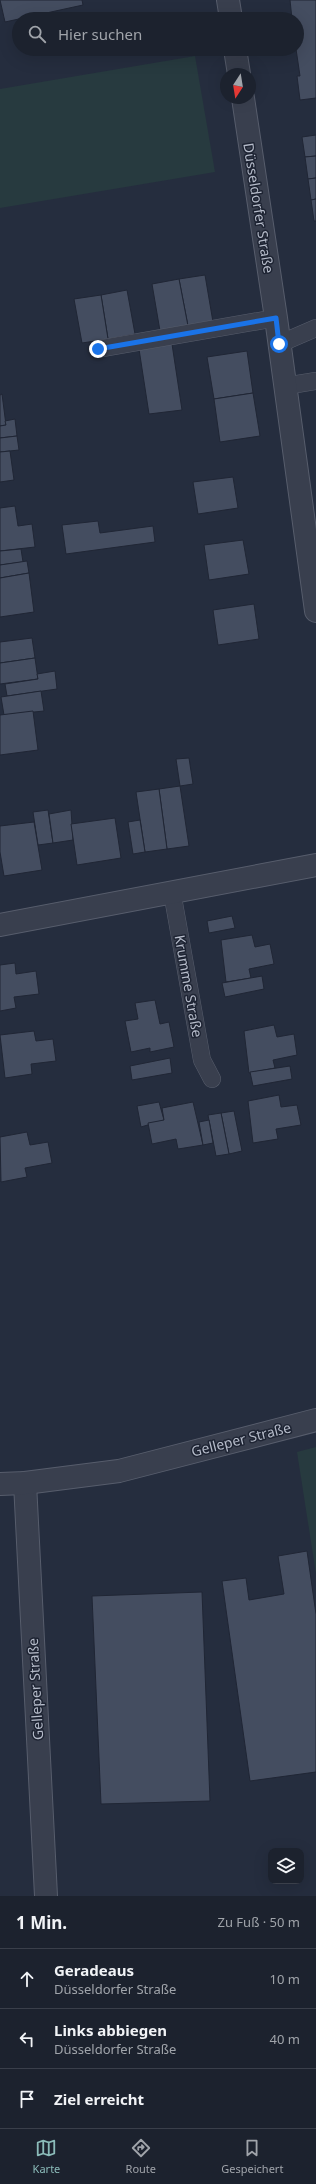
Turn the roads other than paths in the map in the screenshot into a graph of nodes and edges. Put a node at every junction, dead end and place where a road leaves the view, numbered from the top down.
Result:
1 (228, 0) edge
2 (230, 12) edge
3 (237, 56) edge
4 (238, 68) edge
5 (244, 104) edge
6 (276, 318) junction
7 (316, 328) edge
8 (279, 344) junction
9 (98, 349) dead end
10 (316, 381) edge
11 (285, 386) junction
12 (310, 521) edge
13 (316, 611) edge
14 (316, 865) edge
15 (172, 892) junction
16 (0, 924) edge
17 (212, 1079) dead end
18 (316, 1420) edge
19 (25, 1483) junction
20 (0, 1484) edge
21 (46, 1896) edge

1 - 2 street
3 - 4 street
5 - 6 street, Düsseldorfer Straße
6 - 8 street, Düsseldorfer Straße
6 - 9 lane
7 - 8 lane
8 - 11 street, Düsseldorfer Straße
10 - 11 lane
11 - 12 street, Düsseldorfer Straße
12 - 13 street, Düsseldorfer Straße
14 - 15 street
15 - 16 street
15 - 17 lane, Krumme Straße
18 - 19 street, Gelleper Straße
19 - 20 street, Gelleper Straße
19 - 21 street, Gelleper Straße

